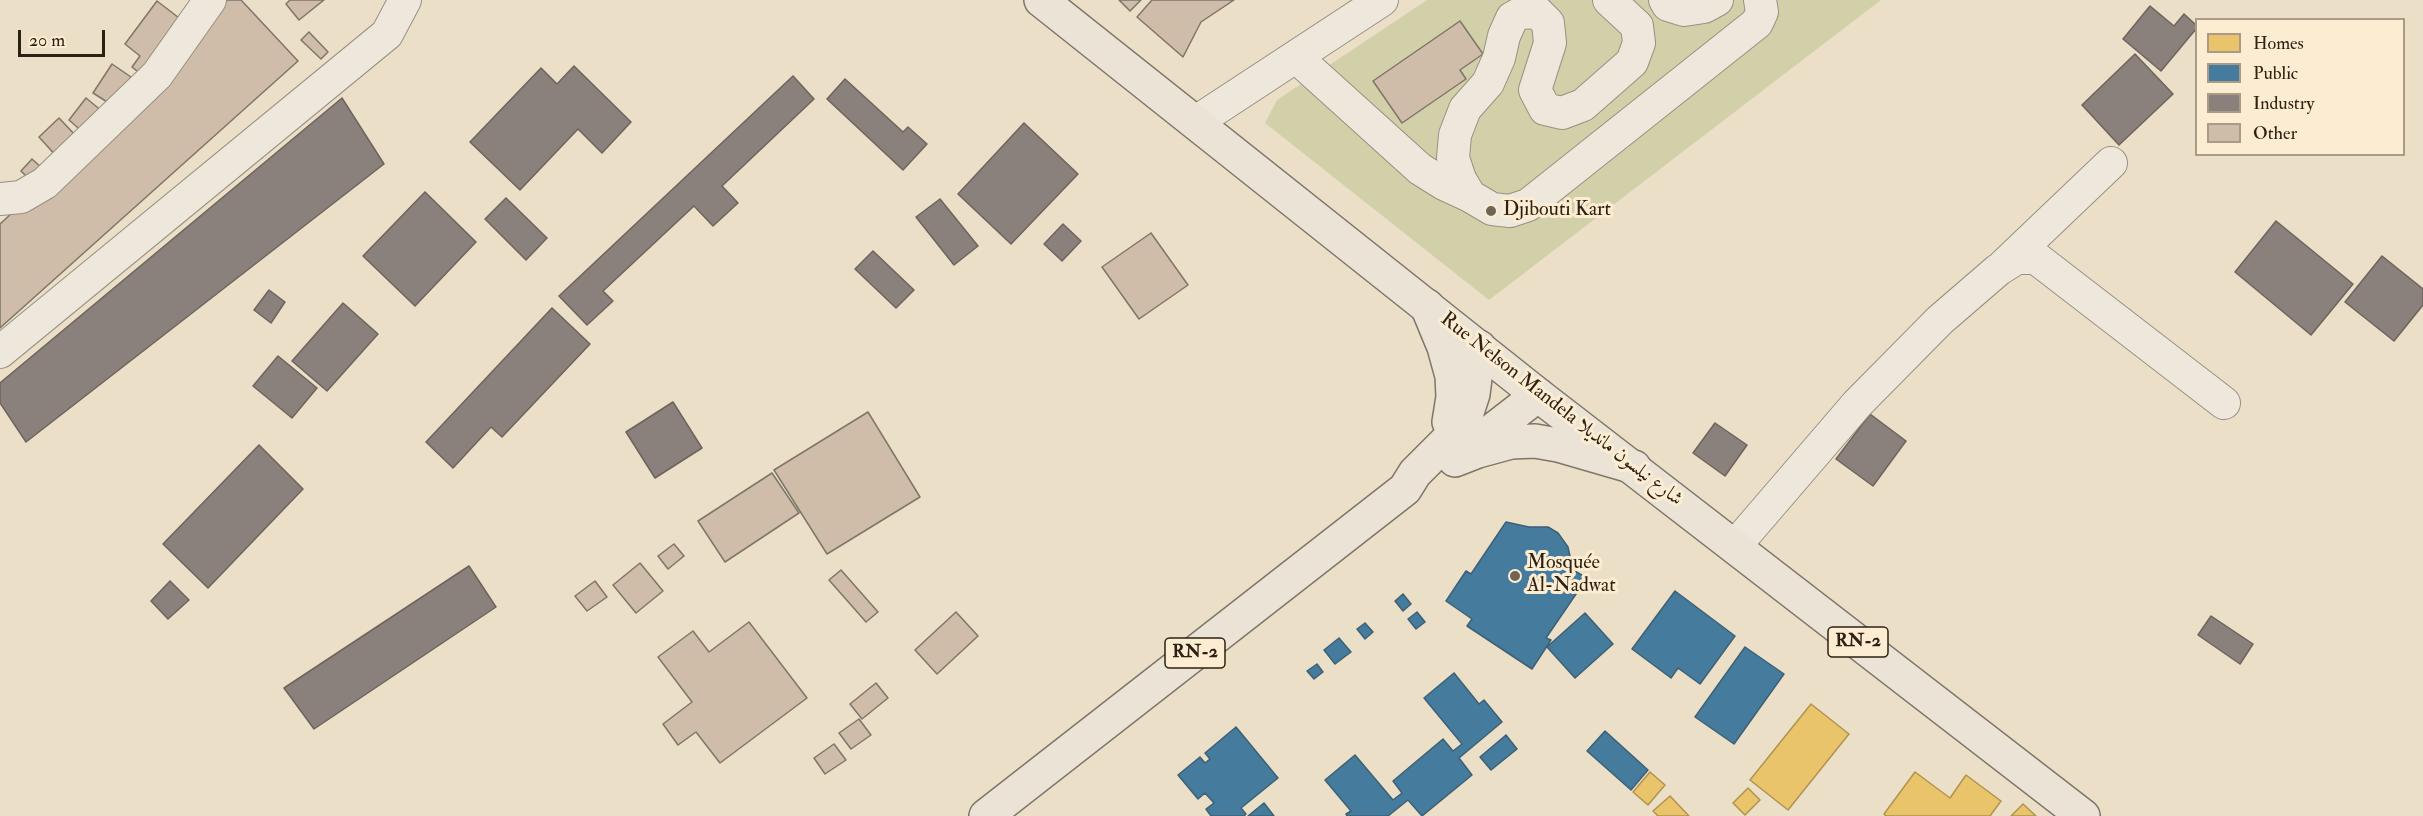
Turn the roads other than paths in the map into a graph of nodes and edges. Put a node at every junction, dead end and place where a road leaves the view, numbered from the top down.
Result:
1 (210, 0) edge
2 (405, 0) edge
3 (1041, 0) edge
4 (1382, 0) edge
5 (1609, 0) edge
6 (1665, 0) edge
7 (1717, 0) edge
8 (1761, 0) edge
9 (1296, 57) junction
10 (1196, 122) junction
11 (2111, 162) dead end
12 (1470, 196) junction
13 (0, 199) edge
14 (1998, 270) junction
15 (1427, 306) junction
16 (1479, 347) junction
17 (0, 352) edge
18 (1538, 396) junction
19 (2224, 403) dead end
20 (1446, 455) junction
21 (1634, 467) junction
22 (1736, 546) junction
23 (1004, 811) edge
24 (2083, 816) edge

1 - 13 street
2 - 17 street
3 - 10 main road, Rue Nelson Mandela شارع نيلسون مانديلا
4 - 9 street
5 - 12 street
6 - 7 street
8 - 12 street
9 - 10 street
9 - 12 street
10 - 15 main road, Rue Nelson Mandela شارع نيلسون مانديلا
11 - 14 street
14 - 19 street
14 - 22 street
15 - 16 main road, Rue Nelson Mandela شارع نيلسون مانديلا
15 - 20 main road
16 - 18 main road, Rue Nelson Mandela شارع نيلسون مانديلا
16 - 20 main road, RN-2
18 - 20 main road, RN-2
18 - 21 main road, Rue Nelson Mandela شارع نيلسون مانديلا / RN-2
20 - 21 main road
20 - 23 main road, RN-2
21 - 22 main road, Rue Nelson Mandela شارع نيلسون مانديلا / RN-2
22 - 24 main road, Rue Nelson Mandela شارع نيلسون مانديلا / RN-2

